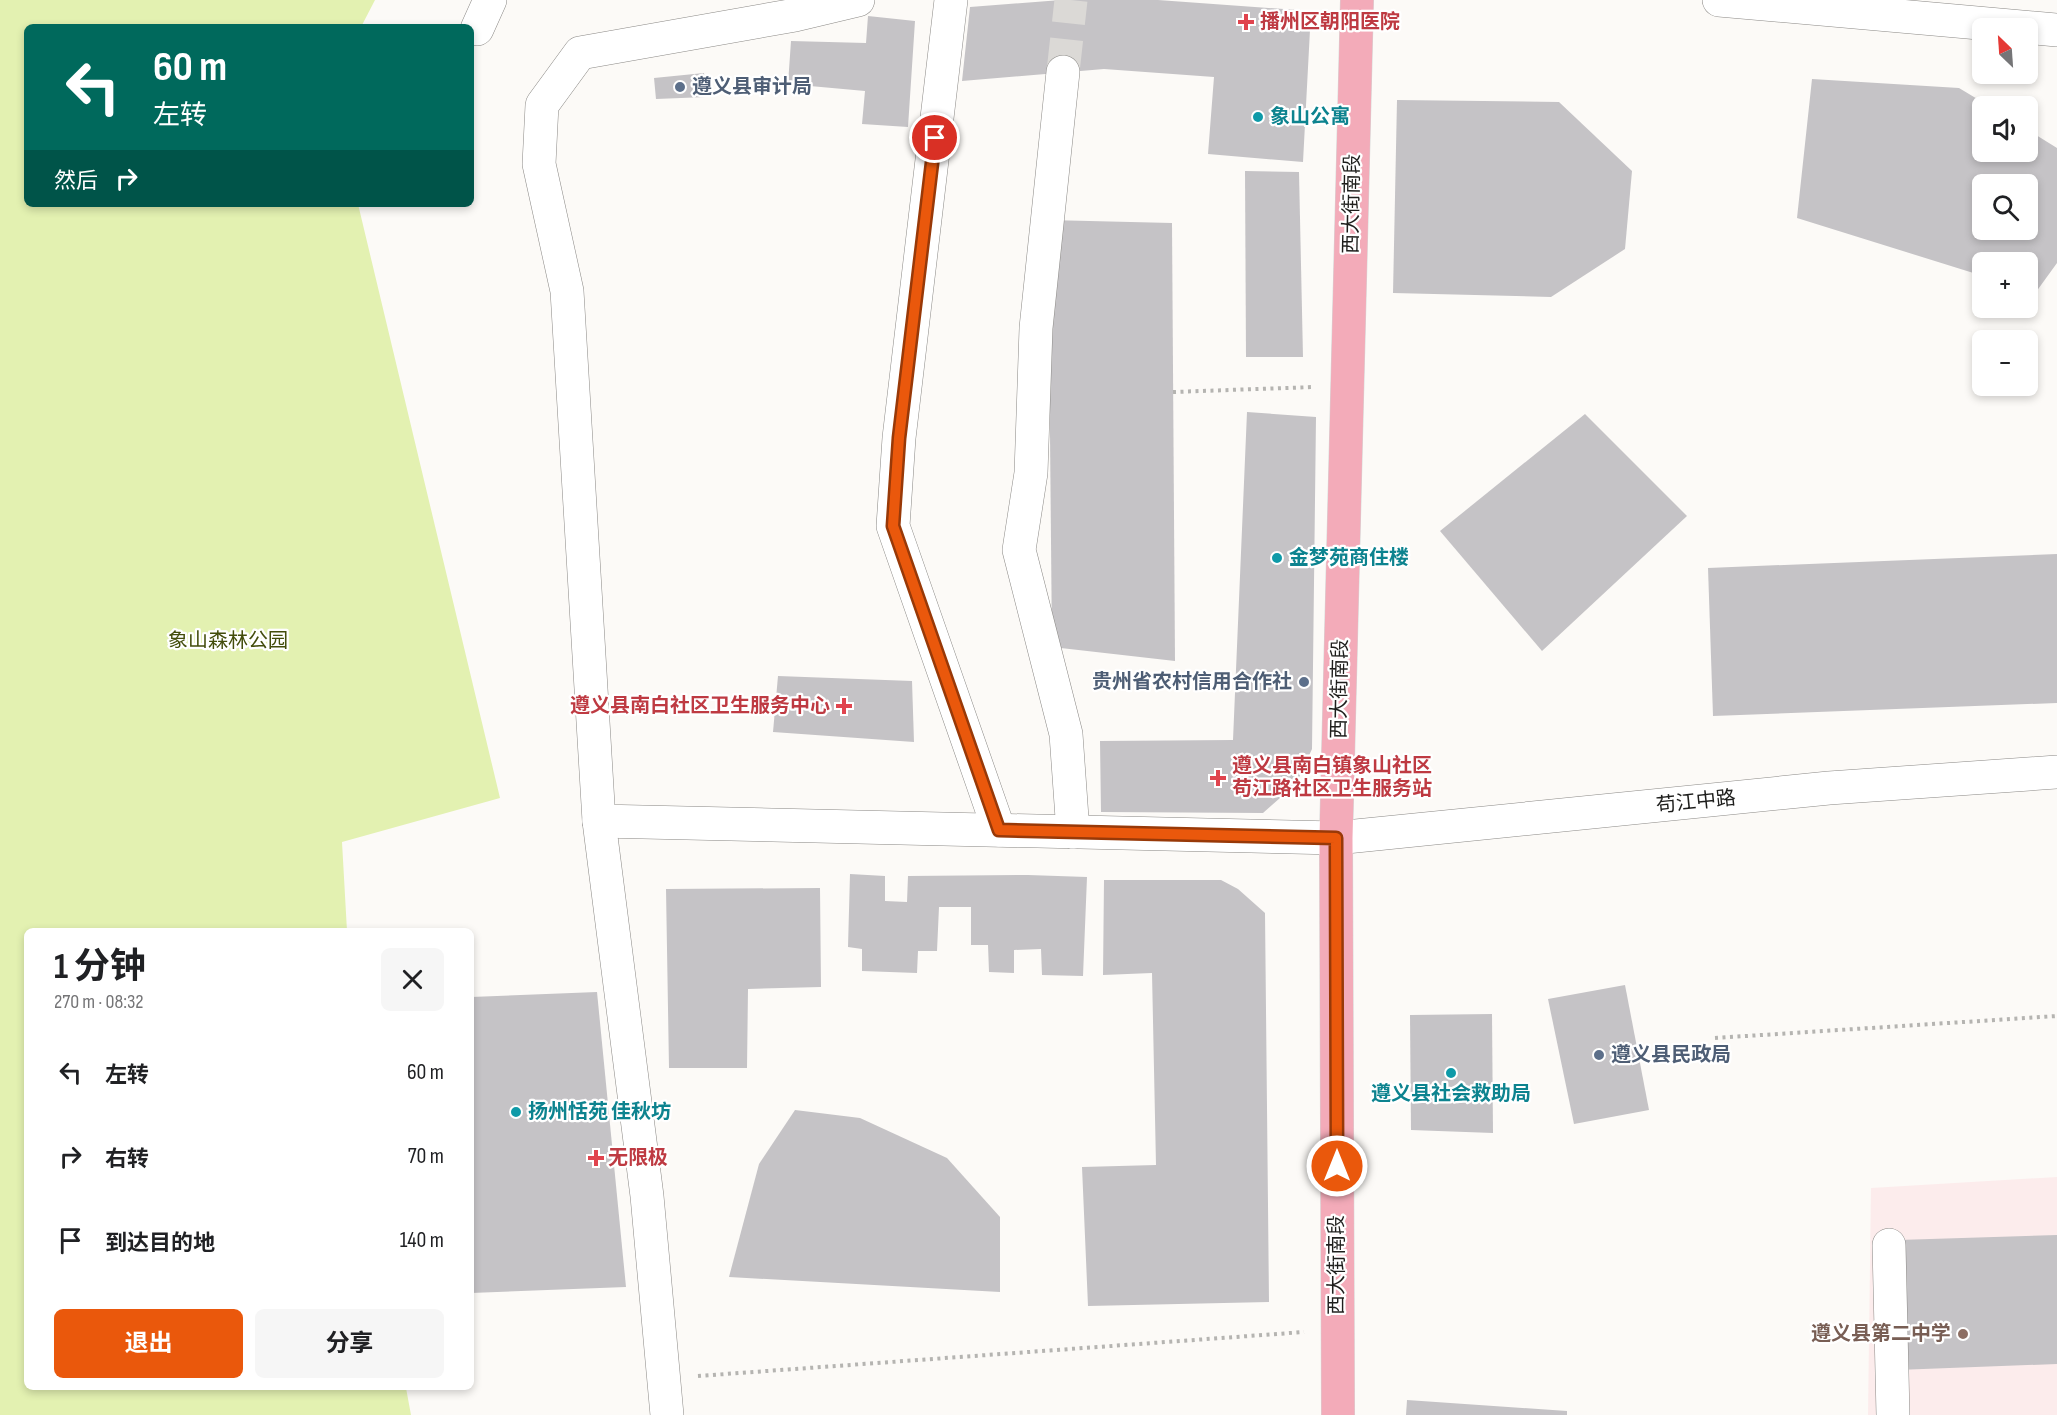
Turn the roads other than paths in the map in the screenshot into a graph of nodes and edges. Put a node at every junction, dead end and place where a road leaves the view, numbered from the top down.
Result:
1 (858, 0) edge
2 (951, 0) edge
3 (1357, 0) edge
4 (1719, 0) edge
5 (2057, 30) edge
6 (1063, 72) tunnel mouth
7 (2057, 772) edge
8 (599, 821) junction
9 (999, 830) junction
10 (1073, 832) junction
11 (1336, 838) junction
12 (1889, 1245) dead end
13 (667, 1415) edge
14 (1338, 1415) edge
15 (1893, 1415) edge

1 - 8 street
2 - 9 street
3 - 11 main road, 西大街南段
4 - 5 street
6 - 10 street
7 - 11 street, 苟江中路
8 - 9 street, 苟江中路
8 - 13 street
9 - 10 street, 苟江中路
10 - 11 street, 苟江中路
11 - 14 main road, 西大街南段
12 - 15 street

